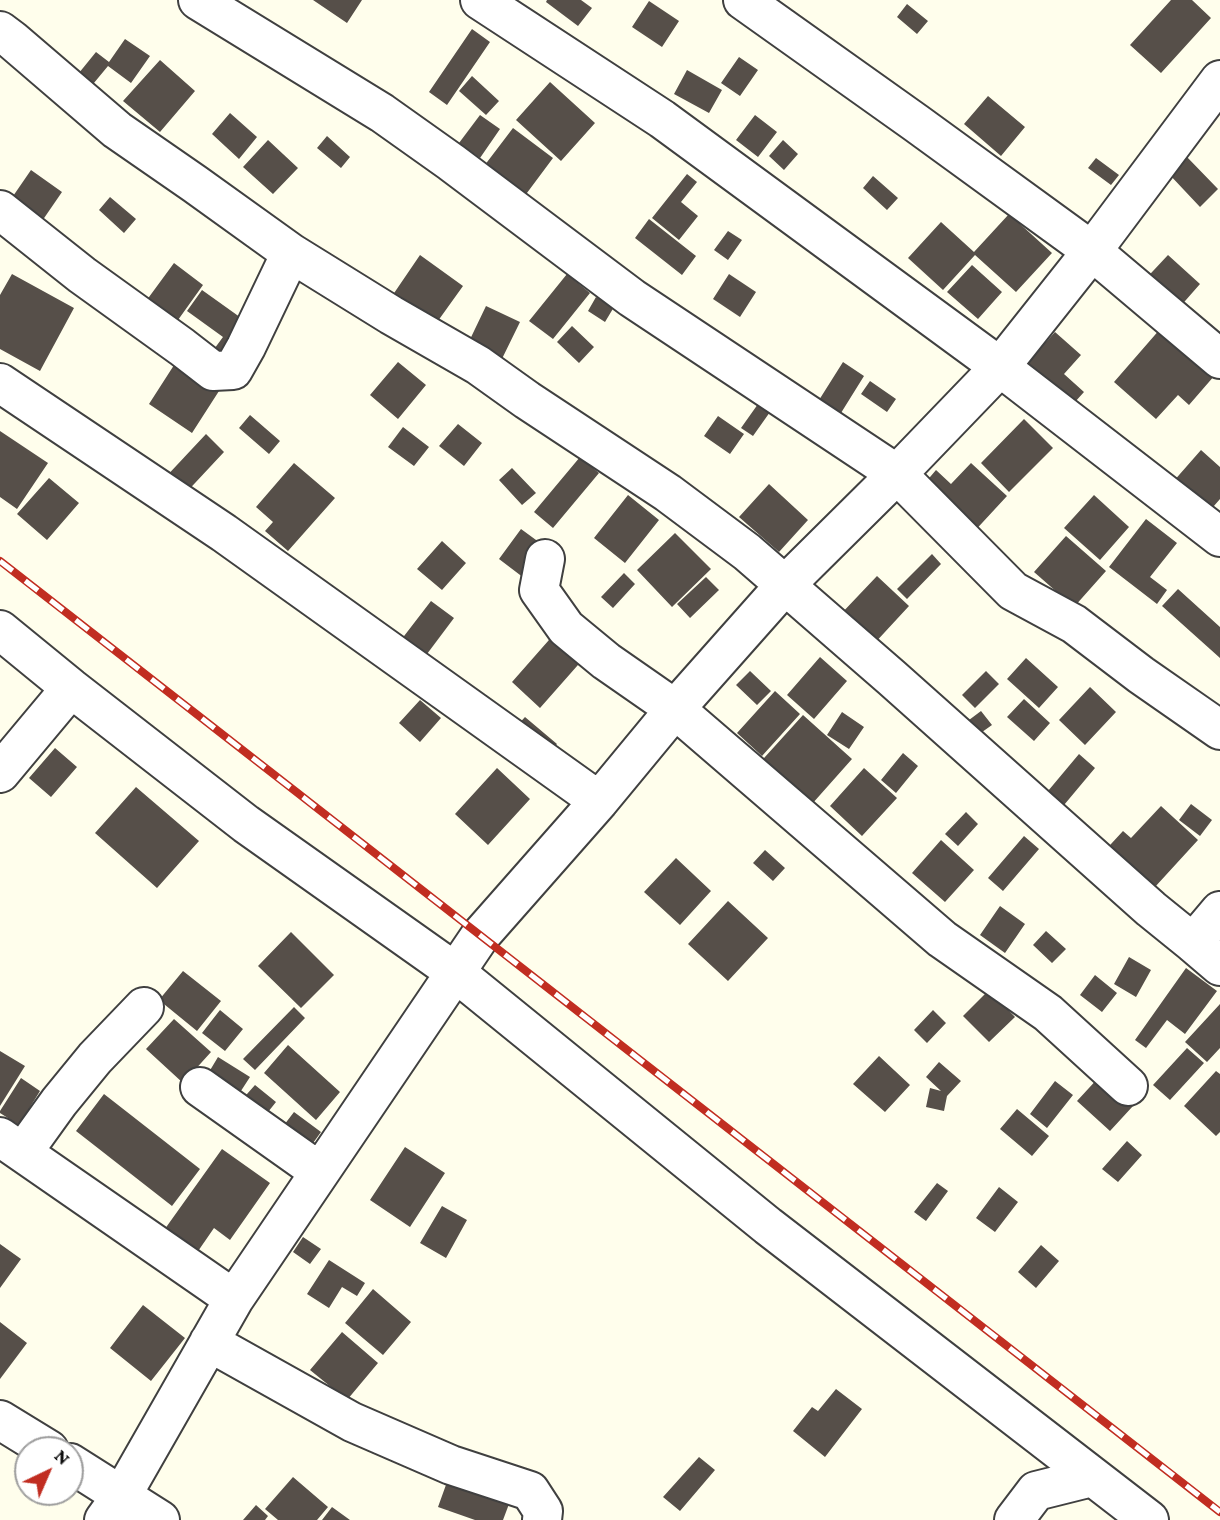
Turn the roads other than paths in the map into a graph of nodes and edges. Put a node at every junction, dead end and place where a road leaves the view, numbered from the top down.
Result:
1 (198, 0) edge
2 (480, 0) edge
3 (743, 0) edge
4 (0, 31) edge
5 (1220, 80) edge
6 (0, 210) edge
7 (1093, 251) junction
8 (291, 253) junction
9 (1220, 359) edge
10 (1000, 367) junction
11 (0, 383) edge
12 (897, 474) junction
13 (1220, 537) edge
14 (545, 559) dead end
15 (785, 584) junction
16 (0, 630) edge
17 (71, 688) junction
18 (675, 709) junction
19 (1220, 730) edge
20 (0, 773) edge
21 (599, 801) junction
22 (1220, 911) edge
23 (1206, 955) edge
24 (455, 972) junction
25 (144, 1007) dead end
26 (1128, 1086) dead end
27 (200, 1087) dead end
28 (12, 1145) edge
29 (320, 1172) junction
30 (234, 1299) junction
31 (209, 1342) junction
32 (0, 1420) edge
33 (26, 1436) edge
34 (1040, 1437) junction
35 (84, 1477) edge
36 (1092, 1477) junction
37 (1025, 1506) edge
38 (113, 1507) edge
39 (160, 1520) edge
40 (541, 1520) edge
41 (1149, 1520) edge

1 - 12 street
2 - 10 street
3 - 7 street
4 - 8 street
5 - 7 street
6 - 8 street
7 - 9 street
7 - 10 street
8 - 15 street
10 - 12 street
10 - 13 street
11 - 21 street
12 - 15 street
12 - 19 street
14 - 18 street
15 - 18 street
15 - 23 street
16 - 17 street
17 - 20 street
17 - 24 street
18 - 21 street
18 - 26 street
21 - 24 street
22 - 23 street
24 - 29 street
24 - 34 street
25 - 28 street
27 - 29 street
28 - 30 street
29 - 30 street
30 - 31 street
31 - 38 street
31 - 40 street
32 - 33 street
34 - 36 street
34 - 37 street
35 - 38 street
36 - 37 street
36 - 41 street
38 - 39 street

